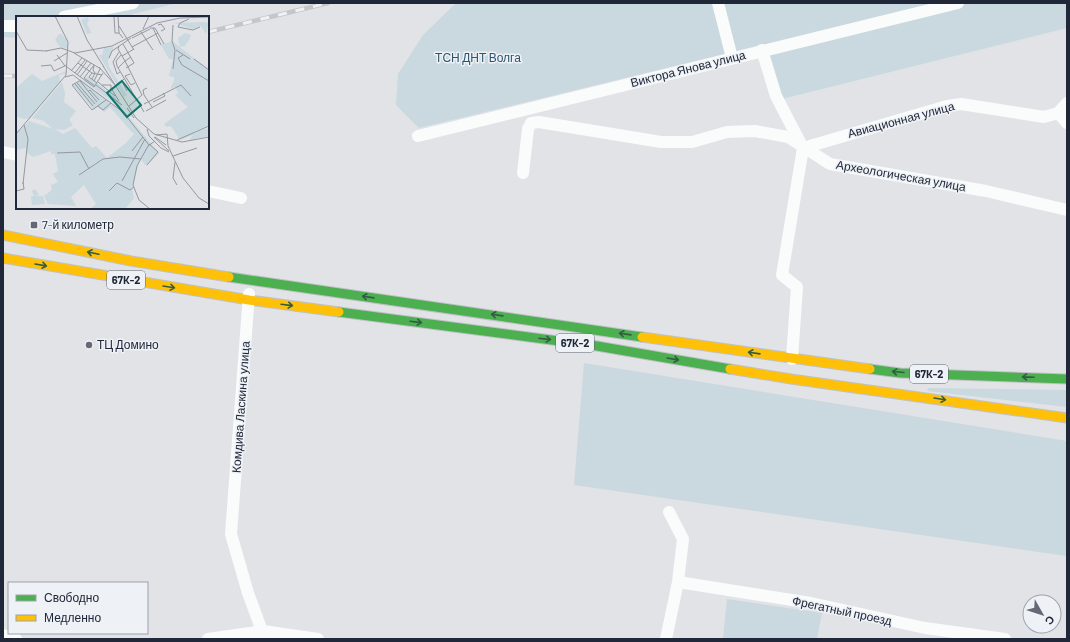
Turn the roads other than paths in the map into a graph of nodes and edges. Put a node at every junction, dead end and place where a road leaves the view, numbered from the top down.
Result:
1 (133, 3) edge
2 (718, 3) edge
3 (958, 3) edge
4 (69, 16) edge
5 (3, 26) edge
6 (16, 26) edge
7 (762, 50) junction
8 (732, 58) junction
9 (1067, 103) edge
10 (1058, 113) junction
11 (1067, 123) edge
12 (418, 136) dead end
13 (803, 148) junction
14 (3, 152) edge
15 (16, 155) edge
16 (523, 173) dead end
17 (209, 191) edge
18 (241, 198) dead end
19 (1067, 210) edge
20 (3, 235) edge
21 (3, 258) edge
22 (250, 280) junction
23 (248, 300) junction
24 (792, 359) junction
25 (1067, 379) edge
26 (1067, 418) edge
27 (669, 512) dead end
28 (678, 582) junction
29 (3, 635) edge
30 (264, 635) edge
31 (16, 639) edge
32 (208, 639) edge
33 (318, 639) edge
34 (666, 639) edge
35 (1005, 639) edge

1 - 4 street
2 - 8 street
3 - 7 street, Виктора Янова улица
5 - 6 street
7 - 8 street, Виктора Янова улица
7 - 13 street
8 - 12 street, Виктора Янова улица
9 - 10 street
10 - 11 street
10 - 13 street, Авиационная улица
13 - 16 street, Археологическая улица
13 - 19 street, Археологическая улица
13 - 24 street
14 - 15 street
17 - 18 street
22 -> 20 main road, 67К-2
21 -> 23 main road, 67К-2
22 - 23 street, Комдива Ласкина улица
24 -> 22 main road, 67К-2
23 -> 26 main road, 67К-2
23 - 30 street, Комдива Ласкина улица
25 -> 24 main road, 67К-2
27 - 28 street
28 - 34 street
28 - 35 street, Фрегатный проезд
29 - 31 street
30 - 32 street
30 - 33 street

